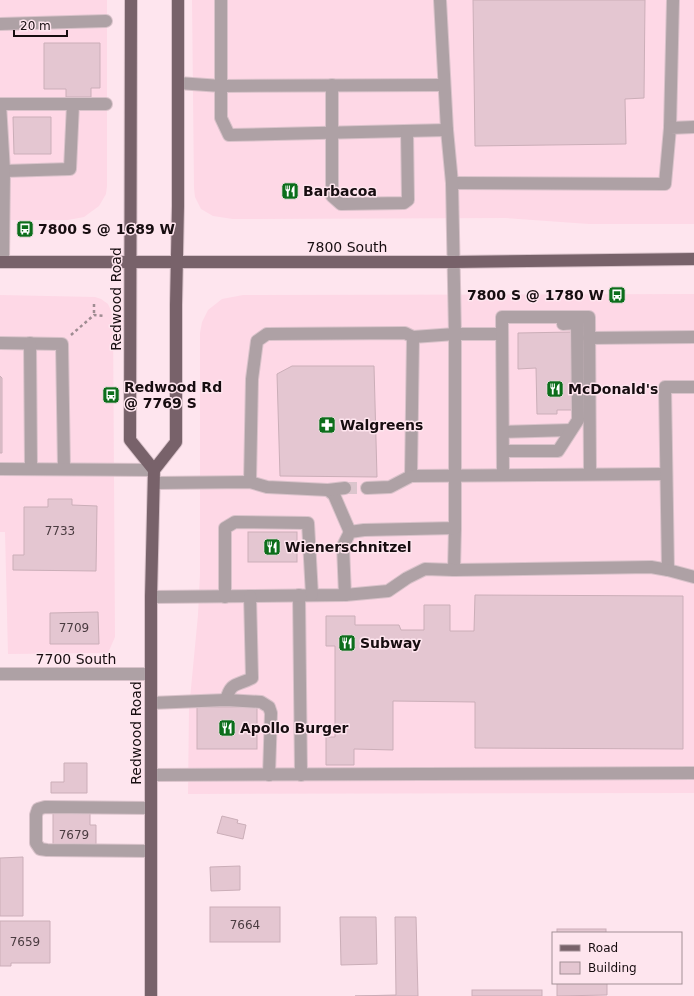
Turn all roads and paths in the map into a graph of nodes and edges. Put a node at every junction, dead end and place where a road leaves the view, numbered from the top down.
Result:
1 (131, 0) edge
2 (178, 0) edge
3 (221, 0) edge
4 (440, 0) edge
5 (673, 0) edge
6 (106, 21) dead end
7 (0, 24) edge
8 (178, 83) junction
9 (332, 85) junction
10 (444, 85) junction
11 (221, 86) junction
12 (0, 104) edge
13 (73, 104) junction
14 (106, 104) dead end
15 (694, 127) edge
16 (670, 128) junction
17 (447, 130) junction
18 (407, 131) junction
19 (332, 133) junction
20 (4, 172) junction
21 (452, 183) junction
22 (694, 259) edge
23 (2, 262) edge
24 (131, 262) junction
25 (177, 262) junction
26 (453, 262) junction
27 (94, 304) dead end
28 (94, 315) junction
29 (106, 316) dead end
30 (502, 329) junction
31 (455, 334) junction
32 (68, 337) dead end
33 (413, 337) junction
34 (694, 337) edge
35 (589, 338) junction
36 (0, 343) edge
37 (30, 343) junction
38 (694, 387) edge
39 (571, 430) junction
40 (503, 432) junction
41 (503, 451) junction
42 (0, 469) edge
43 (31, 469) junction
44 (64, 470) junction
45 (154, 470) junction
46 (590, 474) junction
47 (666, 474) junction
48 (455, 475) junction
49 (503, 475) junction
50 (411, 476) junction
51 (250, 482) junction
52 (154, 483) junction
53 (345, 488) tunnel mouth
54 (367, 488) tunnel mouth
55 (328, 490) junction
56 (455, 528) junction
57 (350, 532) junction
58 (454, 570) junction
59 (668, 570) junction
60 (694, 577) edge
61 (299, 595) junction
62 (312, 595) junction
63 (345, 595) junction
64 (250, 596) junction
65 (151, 597) junction
66 (225, 597) junction
67 (0, 674) edge
68 (151, 674) junction
69 (226, 700) junction
70 (151, 703) junction
71 (694, 773) edge
72 (151, 775) junction
73 (269, 775) junction
74 (301, 775) junction
75 (151, 808) junction
76 (151, 851) junction
77 (151, 996) edge

1 - 24 main road, Redwood Road
2 - 8 main road
3 - 11 street
4 - 10 street
5 - 16 street
6 - 7 street
8 - 11 street
8 - 25 main road
9 - 10 street
9 - 11 street
9 - 19 street
10 - 17 street
11 - 19 street
12 - 13 street
12 - 20 street
13 - 14 street
13 - 20 street
15 - 16 street
16 - 21 street
17 - 18 street
17 - 21 street
18 - 19 street
18 - 19 street
20 - 23 street
21 - 26 street
22 - 26 main road, 7800 South
23 - 24 main road, 7800 South
24 - 25 main road, 7800 South
24 - 45 main road, Redwood Road
25 - 26 main road, 7800 South
25 - 45 main road
26 - 31 street
27 - 28 path
28 - 29 path
28 - 32 path
30 - 31 street
30 - 35 street
30 - 39 street
30 - 40 street
31 - 33 street
31 - 48 street
33 - 50 street
33 - 51 street
34 - 35 street
35 - 46 street
36 - 37 street
37 - 43 street
37 - 44 street
38 - 47 street
39 - 40 street
39 - 41 street
40 - 41 street
41 - 49 street
42 - 43 street
43 - 44 street
44 - 45 street
45 - 52 main road, Redwood Road
46 - 47 street
46 - 49 street
47 - 59 street
48 - 49 street
48 - 50 street
48 - 56 street
50 - 54 street
51 - 52 street
51 - 55 street
52 - 65 main road, Redwood Road
53 - 55 street
55 - 57 street
56 - 57 street
56 - 58 street
57 - 63 street
58 - 59 street
58 - 63 street
59 - 60 street
61 - 62 street
61 - 64 street
61 - 74 street
62 - 63 street
62 - 66 street
64 - 66 street
64 - 69 street
65 - 66 street
65 - 68 main road, Redwood Road
67 - 68 street, 7700 South
68 - 70 main road, Redwood Road
69 - 70 street
69 - 73 street
70 - 72 main road, Redwood Road
71 - 74 street
72 - 73 street
72 - 75 main road, Redwood Road
73 - 74 street
75 - 76 main road, Redwood Road
75 - 76 street
76 - 77 main road, Redwood Road

